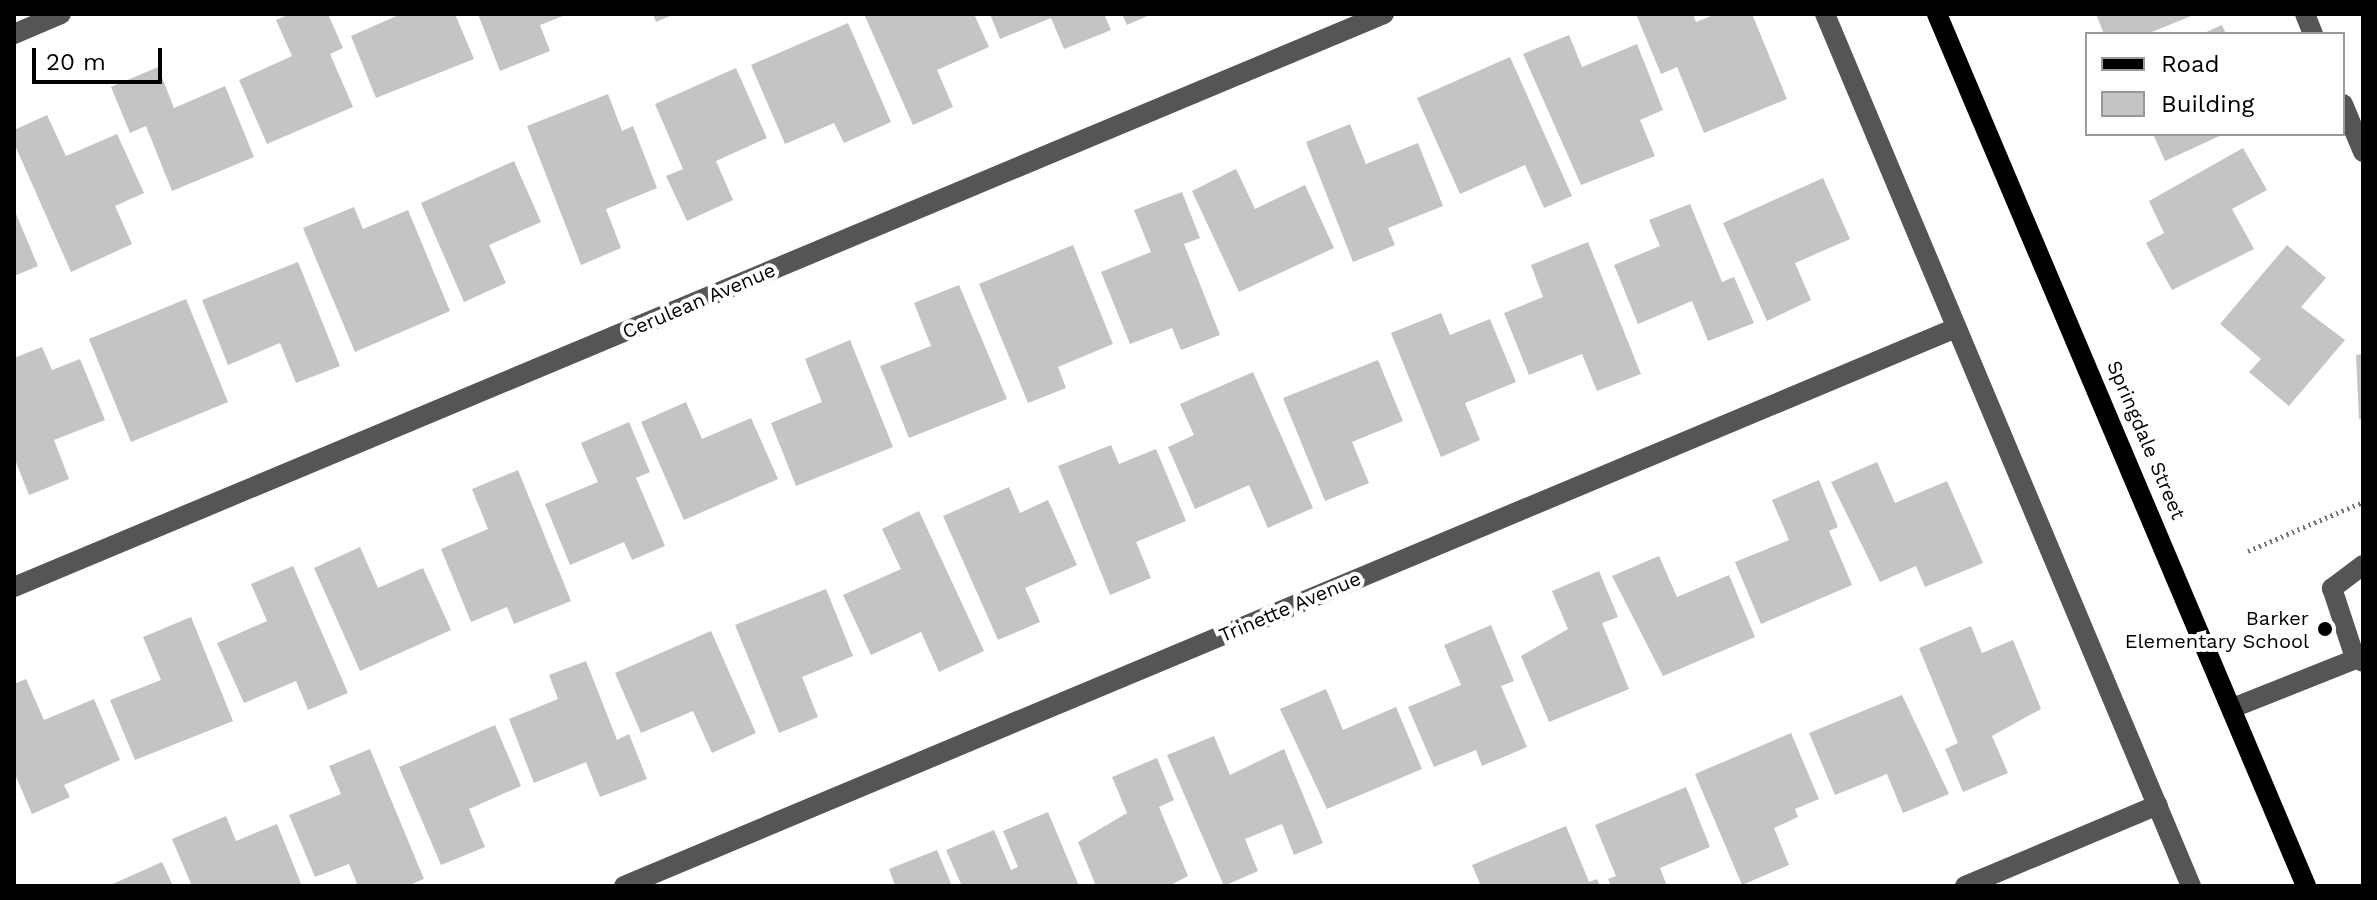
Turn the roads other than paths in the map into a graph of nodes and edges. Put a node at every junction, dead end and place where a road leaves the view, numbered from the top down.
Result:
1 (61, 14) edge
2 (1384, 14) edge
3 (1825, 14) edge
4 (1937, 14) edge
5 (14, 34) edge
6 (2345, 109) edge
7 (2363, 152) edge
8 (1956, 328) junction
9 (2363, 565) edge
10 (14, 587) edge
11 (2360, 657) edge
12 (2235, 707) junction
13 (2158, 805) junction
14 (624, 886) edge
15 (1965, 886) edge
16 (2191, 886) edge
17 (2306, 886) edge

1 - 5 street
2 - 10 street, Cerulean Avenue
3 - 8 street
4 - 12 main road, Springdale Street
6 - 7 street
8 - 13 street
8 - 14 street, Trinette Avenue
9 - 11 street
11 - 12 street
12 - 17 main road, Springdale Street
13 - 15 street
13 - 16 street

